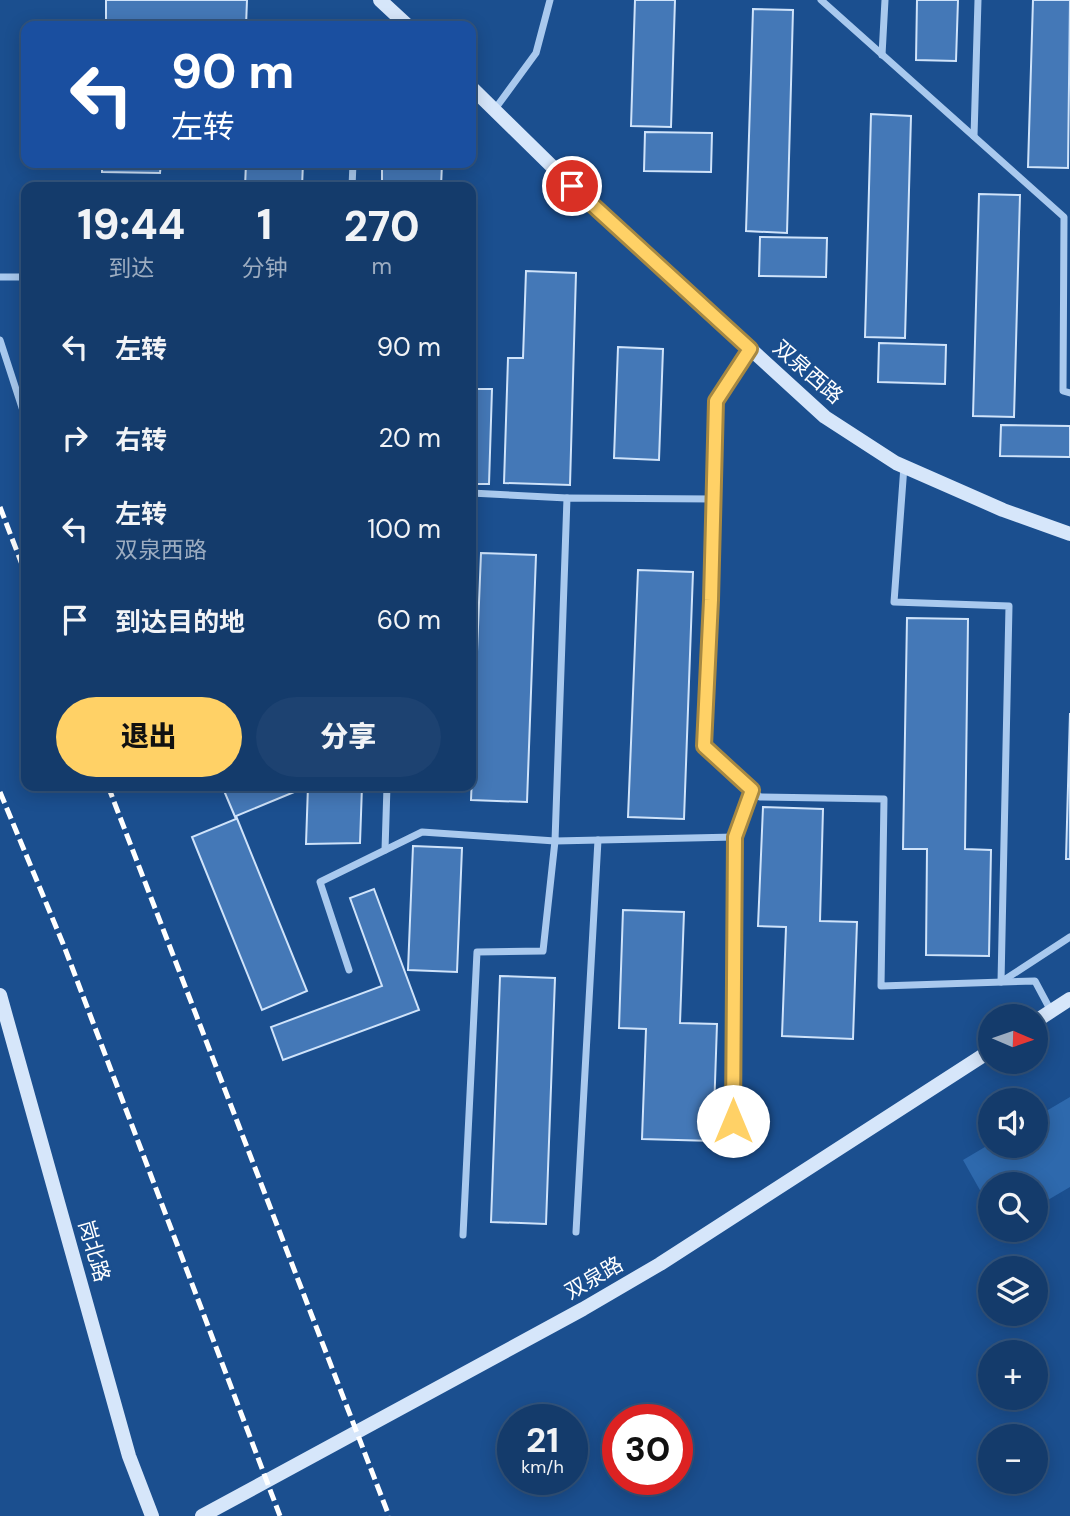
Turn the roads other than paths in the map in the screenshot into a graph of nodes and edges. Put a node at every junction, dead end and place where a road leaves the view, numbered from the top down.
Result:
1 (380, 0) edge
2 (550, 0) edge
3 (821, 0) edge
4 (885, 0) edge
5 (978, 0) edge
6 (403, 21) edge
7 (882, 55) junction
8 (476, 92) edge
9 (495, 110) junction
10 (974, 136) junction
11 (1067, 251) edge
12 (0, 277) edge
13 (21, 277) edge
14 (0, 340) edge
15 (750, 349) junction
16 (1070, 393) edge
17 (21, 405) edge
18 (904, 466) junction
19 (476, 493) edge
20 (567, 498) junction
21 (714, 499) junction
22 (1070, 534) edge
23 (752, 790) junction
24 (387, 791) edge
25 (735, 837) junction
26 (598, 840) junction
27 (555, 841) junction
28 (385, 850) junction
29 (1070, 937) edge
30 (349, 970) dead end
31 (1001, 982) junction
32 (0, 995) edge
33 (1070, 999) edge
34 (1051, 1012) junction
35 (1048, 1014) edge
36 (978, 1059) edge
37 (733, 1121) dead end
38 (576, 1232) dead end
39 (463, 1235) dead end
40 (152, 1516) edge
41 (202, 1516) edge

1 - 6 main road
2 - 9 street
3 - 7 street
4 - 7 street
5 - 10 street
7 - 10 street
8 - 9 main road, 双泉西路
9 - 15 main road, 双泉西路
10 - 11 street
11 - 16 street
12 - 13 street
14 - 17 street
15 - 18 main road, 双泉西路
15 - 21 street
18 - 22 main road, 双泉西路
18 - 31 street
19 - 20 street
20 - 21 street
20 - 27 street
21 - 23 street
23 - 25 street
23 - 31 street
24 - 28 street
25 - 26 street
25 - 37 street
26 - 27 street
26 - 38 street
27 - 28 street
27 - 39 street
28 - 30 street
29 - 31 street
31 - 34 street
32 - 40 main road, 岗北路
33 - 34 main road
34 - 35 main road
36 - 41 main road, 双泉路

